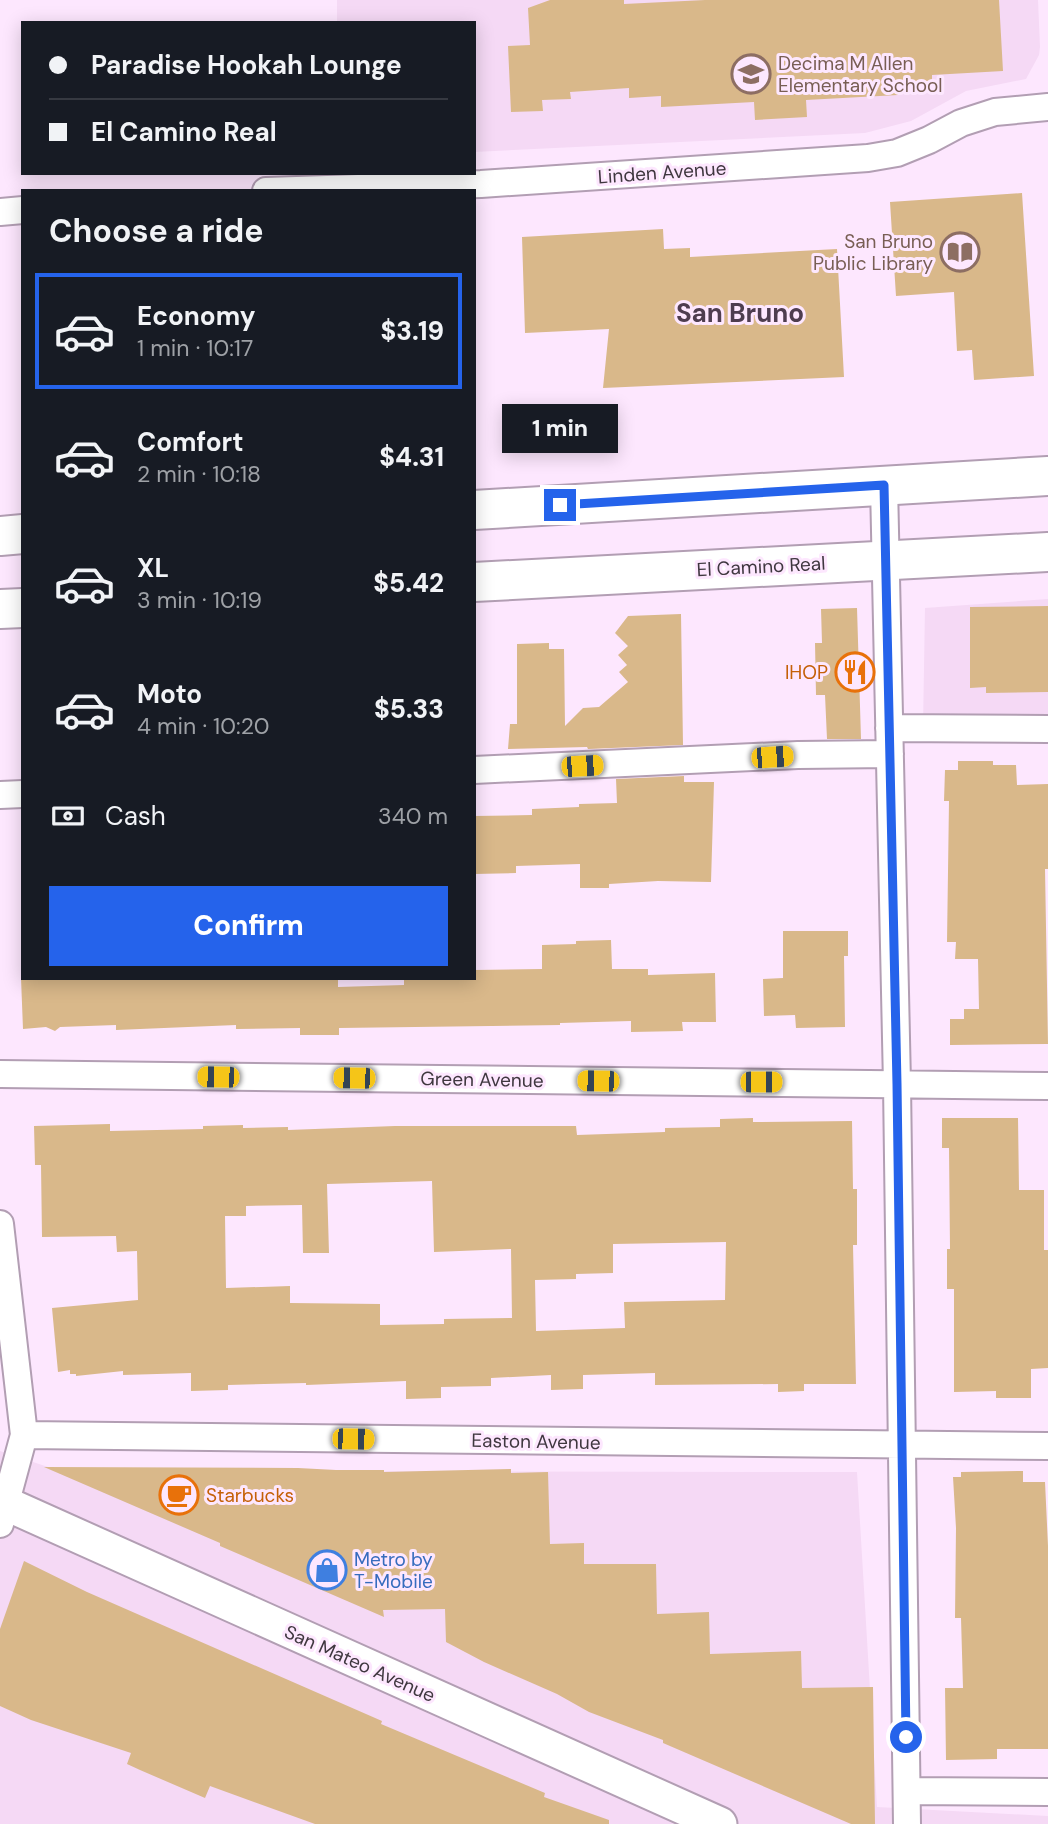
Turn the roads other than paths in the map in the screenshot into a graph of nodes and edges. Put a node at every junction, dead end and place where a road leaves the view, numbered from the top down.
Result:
1 (1048, 107) edge
2 (327, 189) edge
3 (21, 210) edge
4 (0, 212) edge
5 (1048, 475) edge
6 (884, 485) junction
7 (476, 510) edge
8 (21, 534) edge
9 (0, 536) edge
10 (1048, 552) edge
11 (885, 560) junction
12 (476, 582) edge
13 (21, 608) edge
14 (0, 610) edge
15 (1048, 729) edge
16 (889, 741) junction
17 (476, 770) edge
18 (21, 794) edge
19 (0, 795) edge
20 (0, 1074) edge
21 (897, 1084) junction
22 (1048, 1086) edge
23 (0, 1224) edge
24 (24, 1435) junction
25 (901, 1446) junction
26 (1048, 1447) edge
27 (2, 1510) edge
28 (906, 1791) junction
29 (1048, 1792) edge
30 (720, 1824) edge
31 (907, 1824) edge

1 - 2 street, Linden Avenue
3 - 4 street
5 - 6 main road
6 - 7 main road
6 - 11 street
8 - 9 main road
10 - 11 main road, El Camino Real
11 - 12 main road, El Camino Real
11 - 16 street
13 - 14 main road
15 - 16 street
16 - 17 street
16 - 21 street
18 - 19 street
20 - 21 street, Green Avenue
21 - 22 street, Green Avenue
21 - 25 street
23 - 24 street
24 - 25 street, Easton Avenue
24 - 27 street
25 - 26 street, Easton Avenue
25 - 28 street
27 - 30 street, San Mateo Avenue
28 - 29 street
28 - 31 street

